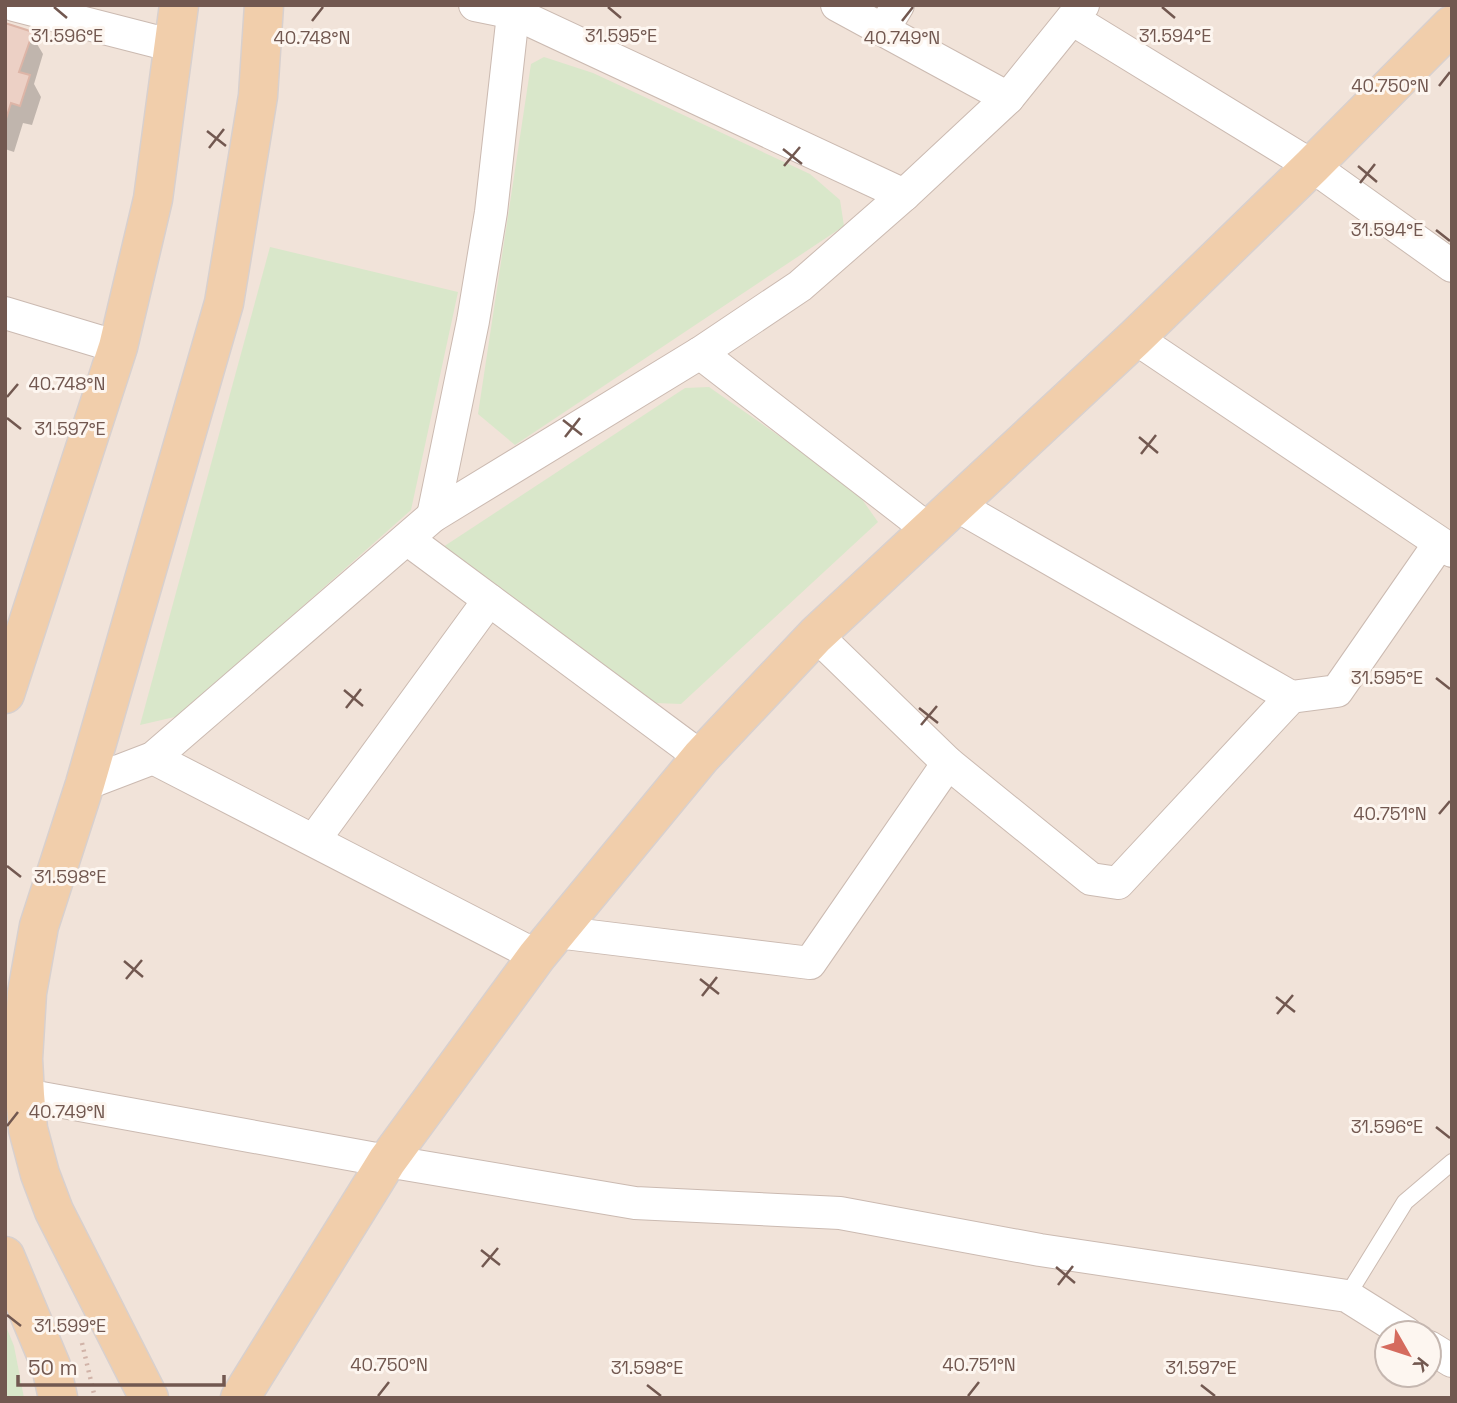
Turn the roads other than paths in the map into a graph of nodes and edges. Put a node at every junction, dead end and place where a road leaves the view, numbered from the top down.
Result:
1 (14, 5) edge
2 (178, 5) edge
3 (264, 5) edge
4 (475, 5) edge
5 (837, 5) edge
6 (514, 9) edge
7 (1078, 12) edge
8 (891, 18) edge
9 (1452, 25) edge
10 (174, 46) junction
11 (1008, 98) junction
12 (1312, 166) junction
13 (904, 195) junction
14 (1452, 266) edge
15 (5, 313) edge
16 (1135, 338) junction
17 (118, 347) junction
18 (700, 353) junction
19 (433, 516) junction
20 (942, 518) junction
21 (407, 539) junction
22 (1445, 548) edge
23 (489, 600) junction
24 (816, 635) junction
25 (5, 694) edge
26 (1291, 697) junction
27 (701, 757) junction
28 (153, 758) junction
29 (948, 763) junction
30 (85, 784) junction
31 (314, 841) junction
32 (547, 944) junction
33 (25, 1095) junction
34 (387, 1161) junction
35 (1452, 1162) edge
36 (5, 1256) edge
37 (1347, 1296) junction
38 (1384, 1319) edge
39 (58, 1398) edge
40 (149, 1398) edge
41 (240, 1398) edge

1 - 10 street
2 - 10 main road
3 - 30 main road
4 - 6 street
5 - 8 street
6 - 13 street
6 - 19 street
7 - 11 street
7 - 12 street
8 - 11 street
9 - 12 main road
10 - 17 main road
11 - 13 street
12 - 14 street
12 - 16 main road
13 - 18 street
15 - 17 street
16 - 20 main road
16 - 22 street
17 - 25 main road
18 - 19 street
18 - 20 street
19 - 21 street
20 - 24 main road
20 - 26 street
21 - 23 street
21 - 28 street
22 - 26 street
23 - 27 street
23 - 31 street
24 - 27 main road
24 - 29 street
26 - 29 street
27 - 32 main road
28 - 30 street
28 - 31 street
29 - 32 street
30 - 33 main road
31 - 32 street
32 - 34 main road
33 - 34 street
33 - 40 main road
34 - 37 street
34 - 41 main road
35 - 37 lane
36 - 39 main road
37 - 38 street

